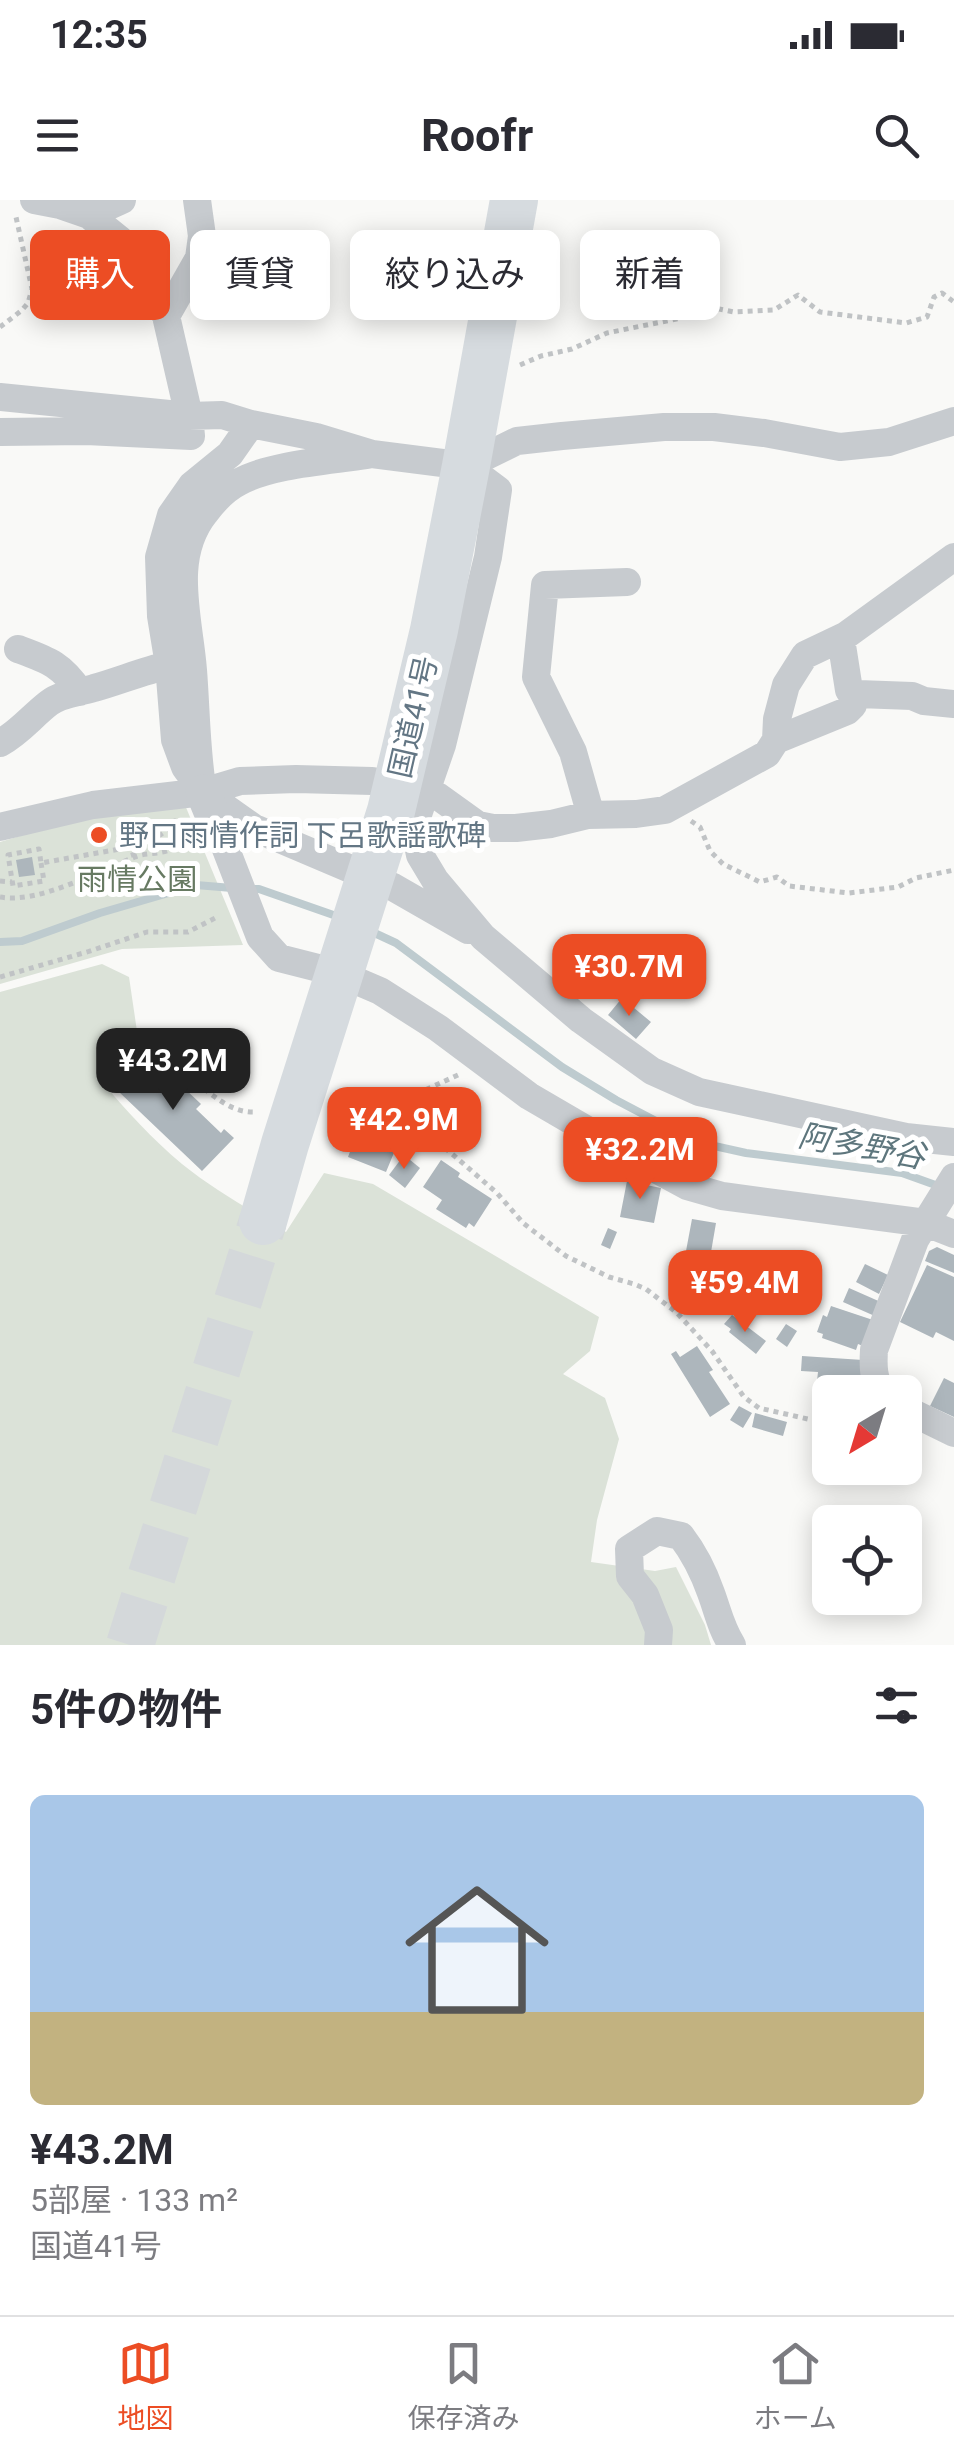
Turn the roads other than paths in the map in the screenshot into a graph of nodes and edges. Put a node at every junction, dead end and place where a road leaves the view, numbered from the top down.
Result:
1 (122, 200) edge
2 (196, 200) edge
3 (514, 200) edge
4 (24, 205) edge
5 (89, 215) junction
6 (108, 230) edge
7 (170, 309) edge
8 (167, 320) edge
9 (0, 396) edge
10 (954, 421) edge
11 (252, 424) junction
12 (190, 426) junction
13 (0, 432) edge
14 (372, 454) junction
15 (466, 466) junction
16 (192, 485) junction
17 (954, 557) edge
18 (627, 582) dead end
19 (840, 639) junction
20 (18, 649) dead end
21 (169, 665) junction
22 (80, 692) junction
23 (854, 698) junction
24 (954, 704) edge
25 (776, 740) junction
26 (0, 743) edge
27 (204, 792) junction
28 (425, 792) junction
29 (588, 815) junction
30 (216, 826) joint
31 (0, 827) edge
32 (483, 937) junction
33 (954, 1142) edge
34 (954, 1177) edge
35 (930, 1216) junction
36 (263, 1221) tunnel mouth
37 (954, 1234) edge
38 (875, 1375) edge
39 (922, 1417) edge
40 (954, 1433) edge
41 (658, 1645) edge
42 (732, 1645) edge

1 - 5 street
2 - 7 street
3 - 15 highway, 国道41号
4 - 5 street
5 - 6 street
8 - 12 street
9 - 12 street
10 - 15 street
11 - 12 street
11 - 14 street
11 - 16 street
12 - 13 street
12 - 16 street
14 - 15 street
14 - 27 street
15 - 28 street
15 - 36 highway, 国道41号
16 - 21 street
17 - 19 street
18 - 29 street
19 - 23 street
19 - 25 street
20 - 22 street
21 - 22 street
21 - 27 street
22 - 26 street
23 - 24 street
23 - 25 street
25 - 29 street
27 - 28 street
27 - 30 street
27 - 31 street
27 - 32 street
28 - 29 street
28 - 32 street
30 - 35 street
32 - 33 street
34 - 35 street
35 - 37 street
35 - 38 street
39 - 40 street
41 - 42 street

